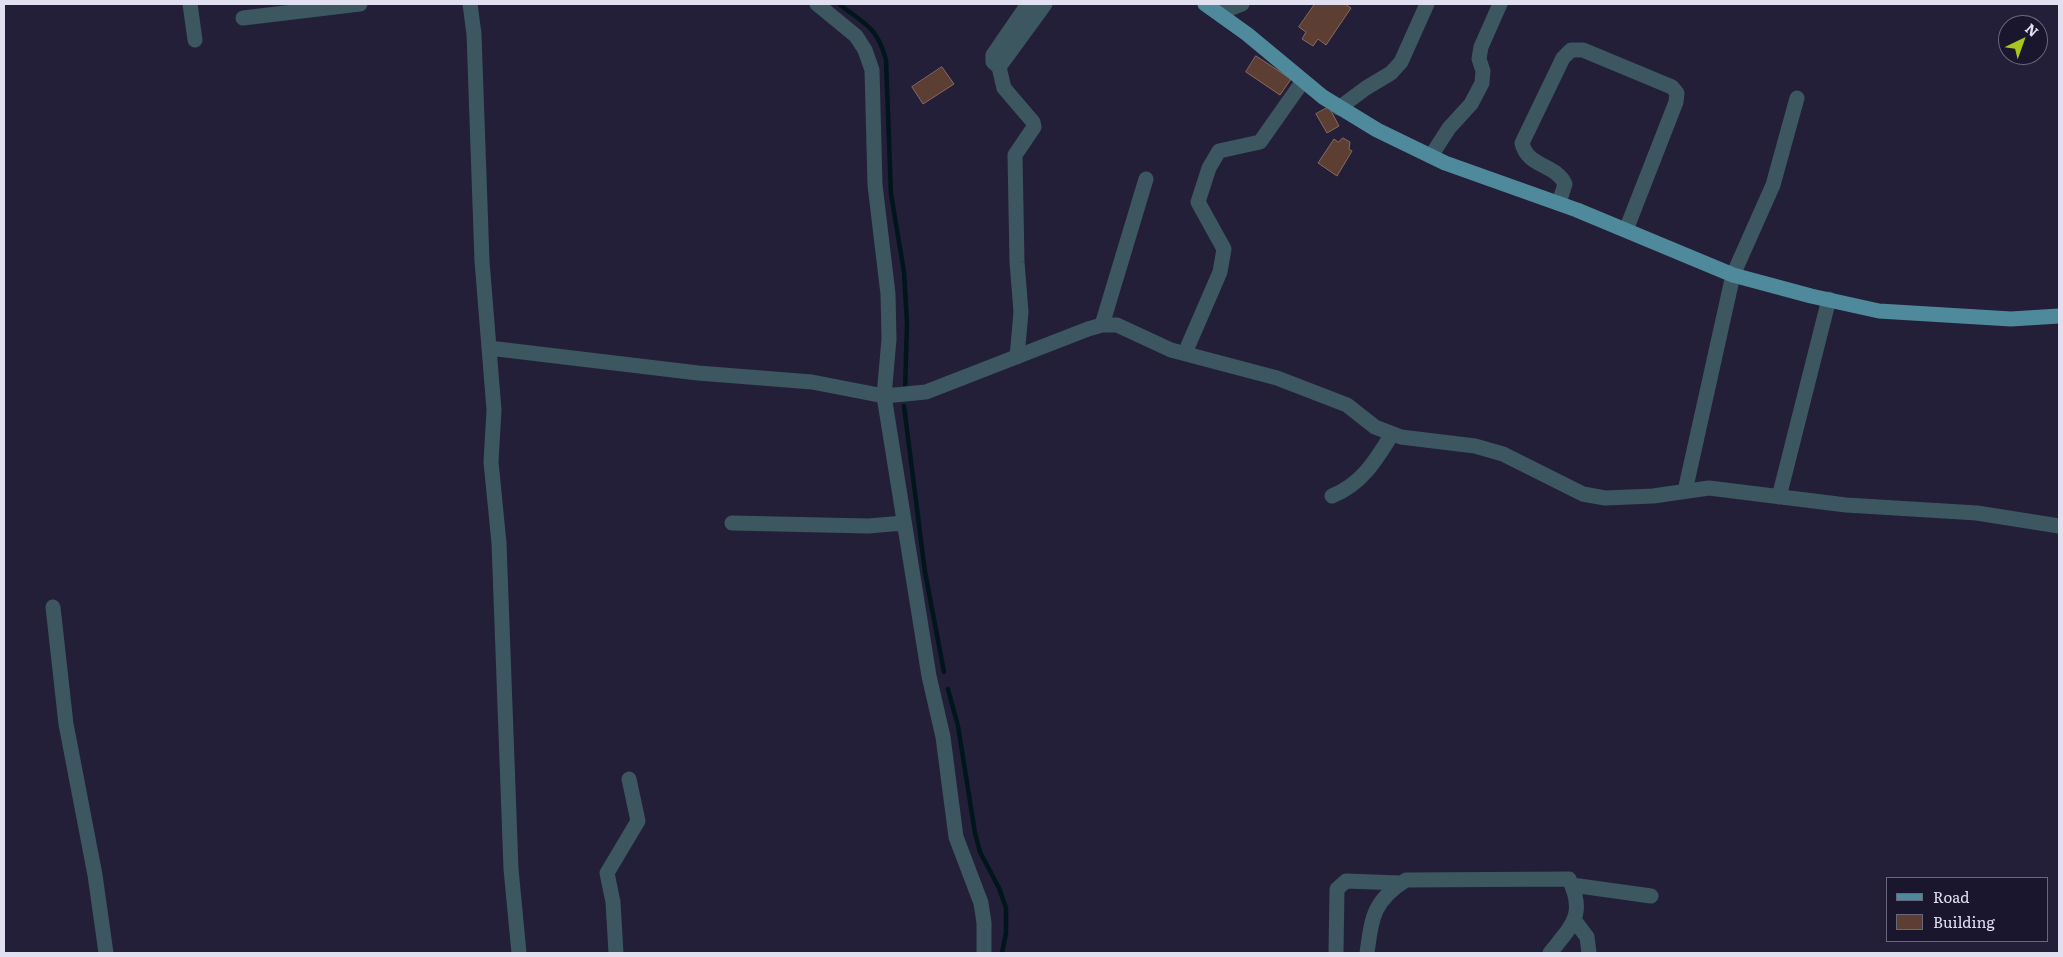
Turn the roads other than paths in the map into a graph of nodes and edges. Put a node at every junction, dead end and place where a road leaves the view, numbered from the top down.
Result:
1 (190, 4) edge
2 (360, 4) edge
3 (470, 4) edge
4 (817, 4) edge
5 (1028, 4) edge
6 (1046, 4) edge
7 (1205, 4) edge
8 (1242, 4) edge
9 (1427, 4) edge
10 (1500, 4) edge
11 (1219, 13) junction
12 (243, 18) dead end
13 (195, 40) dead end
14 (999, 67) junction
15 (1303, 81) junction
16 (1796, 98) dead end
17 (1338, 108) junction
18 (1431, 156) junction
19 (1146, 180) dead end
20 (1559, 203) junction
21 (1626, 230) junction
22 (1733, 275) junction
23 (1829, 299) junction
24 (2059, 316) edge
25 (1102, 325) junction
26 (489, 348) junction
27 (1185, 353) junction
28 (1017, 357) junction
29 (884, 396) junction
30 (1392, 434) junction
31 (1685, 491) junction
32 (1332, 496) dead end
33 (1779, 497) junction
34 (732, 523) dead end
35 (904, 523) junction
36 (2059, 526) edge
37 (54, 607) dead end
38 (630, 779) dead end
39 (1400, 883) junction
40 (1572, 885) junction
41 (1651, 896) dead end
42 (1575, 921) junction
43 (106, 953) edge
44 (519, 953) edge
45 (616, 953) edge
46 (984, 953) edge
47 (1336, 953) edge
48 (1367, 953) edge
49 (1550, 953) edge
50 (1589, 953) edge

1 - 13 street
2 - 12 street
3 - 26 street
4 - 29 street
5 - 14 street
6 - 14 street
7 - 11 main road
8 - 11 street
9 - 17 street
10 - 18 street
11 - 15 main road
14 - 28 street
15 - 17 main road
15 - 27 street
16 - 22 street
17 - 18 main road
18 - 20 main road
19 - 25 street
20 - 21 main road
20 - 21 street
21 - 22 main road
22 - 23 main road
22 - 31 street
23 - 24 main road
23 - 33 street
25 - 27 street
25 - 28 street
26 - 29 street
26 - 44 street
27 - 30 street
28 - 29 street
29 - 35 street
30 - 31 street
30 - 32 street
31 - 33 street
33 - 36 street
34 - 35 street
35 - 46 street
37 - 43 street
38 - 45 street
39 - 40 street
39 - 47 street
39 - 48 street
40 - 41 street
40 - 42 street
42 - 49 street
42 - 50 street

